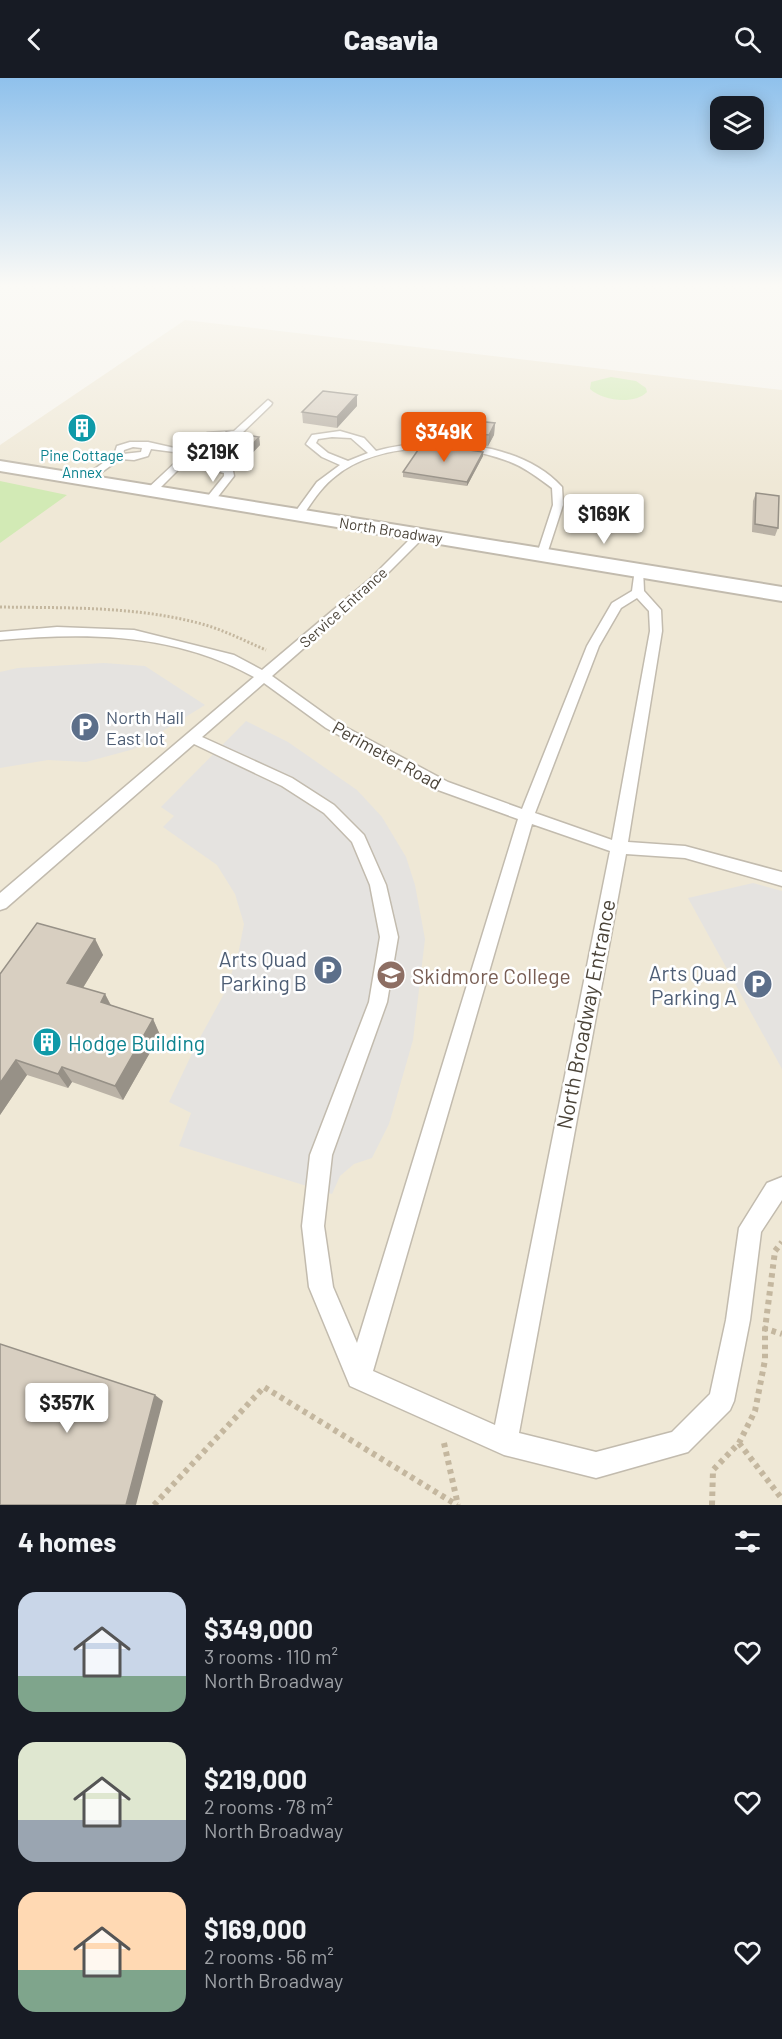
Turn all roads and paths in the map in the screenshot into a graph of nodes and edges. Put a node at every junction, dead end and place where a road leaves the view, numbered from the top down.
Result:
1 (268, 403) dead end
2 (174, 449) dead end
3 (373, 453) junction
4 (183, 460) junction
5 (347, 464) junction
6 (0, 466) edge
7 (86, 480) junction
8 (151, 491) junction
9 (209, 501) junction
10 (298, 515) junction
11 (420, 535) junction
12 (542, 554) junction
13 (639, 570) junction
14 (638, 592) junction
15 (782, 594) edge
16 (0, 636) edge
17 (264, 677) junction
18 (194, 738) junction
19 (526, 818) junction
20 (617, 847) junction
21 (782, 879) edge
22 (0, 903) edge
23 (782, 1188) edge
24 (359, 1377) junction
25 (437, 1413) junction
26 (504, 1442) junction
27 (739, 1443) dead end
28 (782, 1499) edge
29 (154, 1505) edge
30 (458, 1505) edge

1 - 4 lane
2 - 7 lane
3 - 5 lane
3 - 5 lane
3 - 12 lane
4 - 8 lane
4 - 9 lane
5 - 10 lane
6 - 7 street, North Broadway
7 - 8 street, North Broadway
8 - 9 street, North Broadway
9 - 10 street, North Broadway
10 - 11 street, North Broadway
11 - 12 street, North Broadway
11 - 17 lane, Service Entrance
12 - 13 street, North Broadway
13 - 14 lane
13 - 15 street, North Broadway
14 - 19 lane
14 - 20 lane, North Broadway Entrance
16 - 17 lane, Perimeter Road
17 - 18 lane, Service Entrance
17 - 19 lane, Perimeter Road
18 - 22 lane, Service Entrance
18 - 24 lane
19 - 20 lane, Perimeter Road
19 - 24 lane
20 - 21 lane, Perimeter Road
20 - 26 lane, North Broadway Entrance
23 - 26 lane
24 - 25 lane
25 - 26 lane
25 - 30 path
27 - 28 path
29 - 30 path

